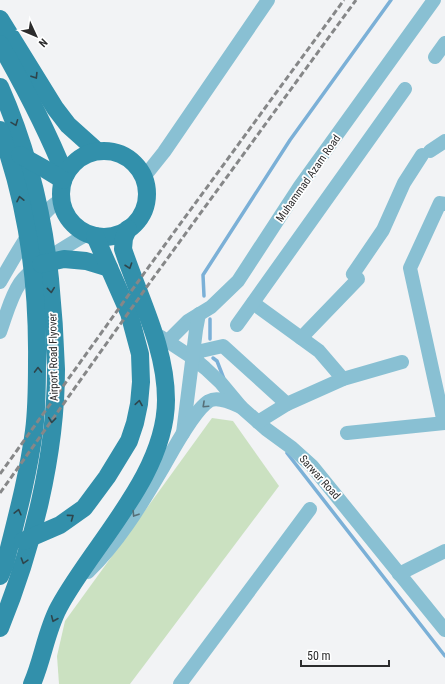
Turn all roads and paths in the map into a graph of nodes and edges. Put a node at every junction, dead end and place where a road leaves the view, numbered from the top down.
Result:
1 (268, 0) edge
2 (434, 0) edge
3 (0, 19) edge
4 (445, 43) edge
5 (0, 44) edge
6 (434, 57) dead end
7 (0, 87) edge
8 (405, 89) dead end
9 (0, 130) edge
10 (445, 141) edge
11 (0, 143) edge
12 (97, 151) junction
13 (144, 177) junction
14 (64, 178) junction
15 (61, 200) junction
16 (445, 204) edge
17 (128, 229) junction
18 (91, 235) junction
19 (41, 264) junction
20 (109, 268) junction
21 (0, 282) edge
22 (253, 303) junction
23 (199, 314) junction
24 (237, 324) dead end
25 (0, 332) edge
26 (161, 337) junction
27 (301, 338) junction
28 (193, 358) junction
29 (402, 362) dead end
30 (342, 379) junction
31 (287, 404) junction
32 (241, 407) junction
33 (258, 422) junction
34 (445, 423) edge
35 (347, 434) dead end
36 (182, 435) junction
37 (129, 441) junction
38 (156, 447) junction
39 (310, 509) dead end
40 (445, 551) edge
41 (0, 554) edge
42 (399, 574) junction
43 (0, 576) edge
44 (67, 592) junction
45 (440, 615) edge
46 (0, 628) edge
47 (445, 630) edge
48 (40, 659) junction
49 (32, 684) edge
50 (48, 684) edge
51 (180, 684) edge

1 - 13 street
2 - 23 street, Muhammad Azam Road
3 -> 12 main road
4 - 6 street
5 - 14 main road
7 -> 46 main road, Airport Road Flyover
8 - 22 street
43 -> 9 main road, Airport Road Flyover
10 - 27 street
11 - 14 main road
12 - 13 main road
12 - 14 main road
13 - 17 main road
14 - 15 main road
15 - 18 main road
15 - 21 street
16 - 34 street
17 - 18 main road
17 -> 26 main road
18 - 19 street
18 - 20 main road
19 - 20 main road
19 - 25 street
37 -> 20 main road
22 - 24 street
22 - 27 street
23 - 26 street, Muhammad Azam Road
23 - 28 street
26 - 28 street, Sarwar Road
26 - 38 main road
27 - 30 street
28 - 31 street
28 - 32 street, Sarwar Road
28 - 36 street
29 - 30 street
30 - 31 street
31 - 33 street
32 - 33 street, Sarwar Road
32 -> 36 street
33 - 42 street, Sarwar Road
34 - 35 street
36 -> 44 street
37 - 38 main road
41 -> 37 main road
38 - 44 main road
39 - 51 street
40 - 42 street
42 - 45 street, Sarwar Road
44 -> 48 main road
45 - 47 street, Sarwar Road
48 - 49 main road
48 - 50 main road

